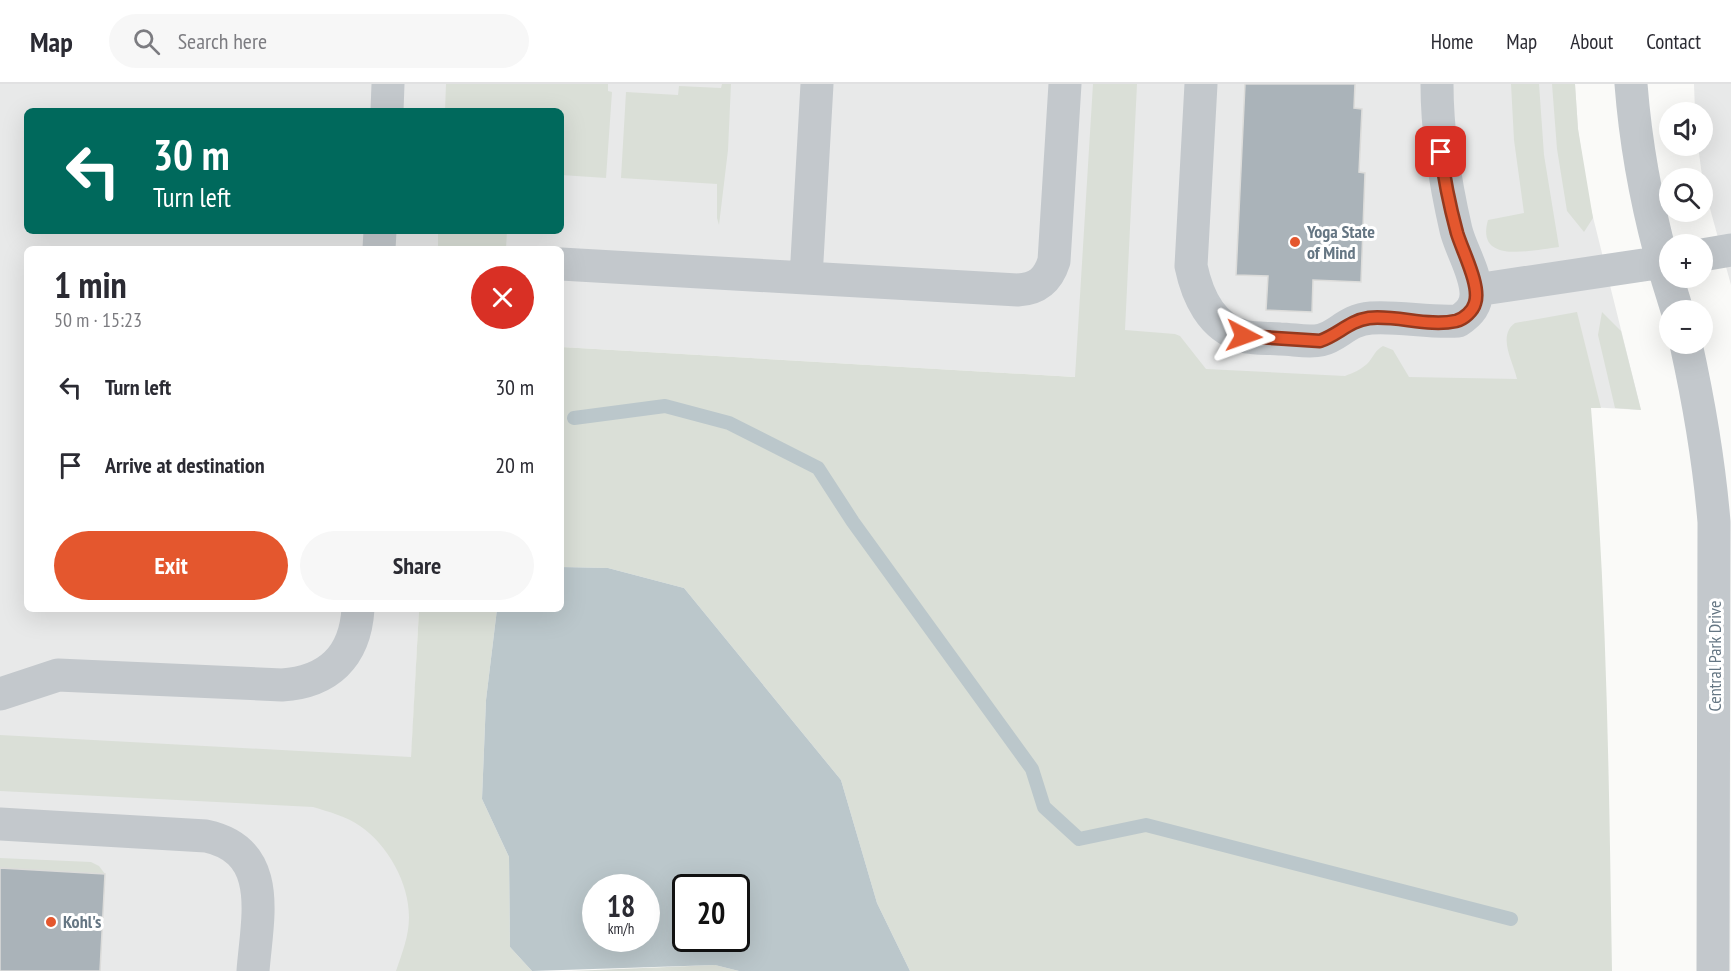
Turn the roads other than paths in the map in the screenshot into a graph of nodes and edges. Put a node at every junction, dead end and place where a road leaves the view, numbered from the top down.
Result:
1 (388, 84) edge
2 (817, 84) edge
3 (1065, 84) edge
4 (1201, 84) edge
5 (1437, 84) edge
6 (1631, 84) edge
7 (387, 108) edge
8 (1659, 242) edge
9 (1731, 249) edge
10 (1713, 253) edge
11 (1659, 263) edge
12 (564, 264) edge
13 (806, 278) junction
14 (1476, 290) junction
15 (1688, 354) edge
16 (358, 612) edge
17 (0, 694) edge
18 (1723, 789) edge
19 (0, 824) edge
20 (254, 971) edge
21 (1713, 971) edge

1 - 7 street
2 - 13 street
3 - 13 street
4 - 14 street
5 - 14 street
6 - 8 street
9 - 10 street
11 - 14 street
12 - 13 street
15 - 18 street, Central Park Drive
16 - 17 street
18 - 21 street, Central Park Drive
19 - 20 street

